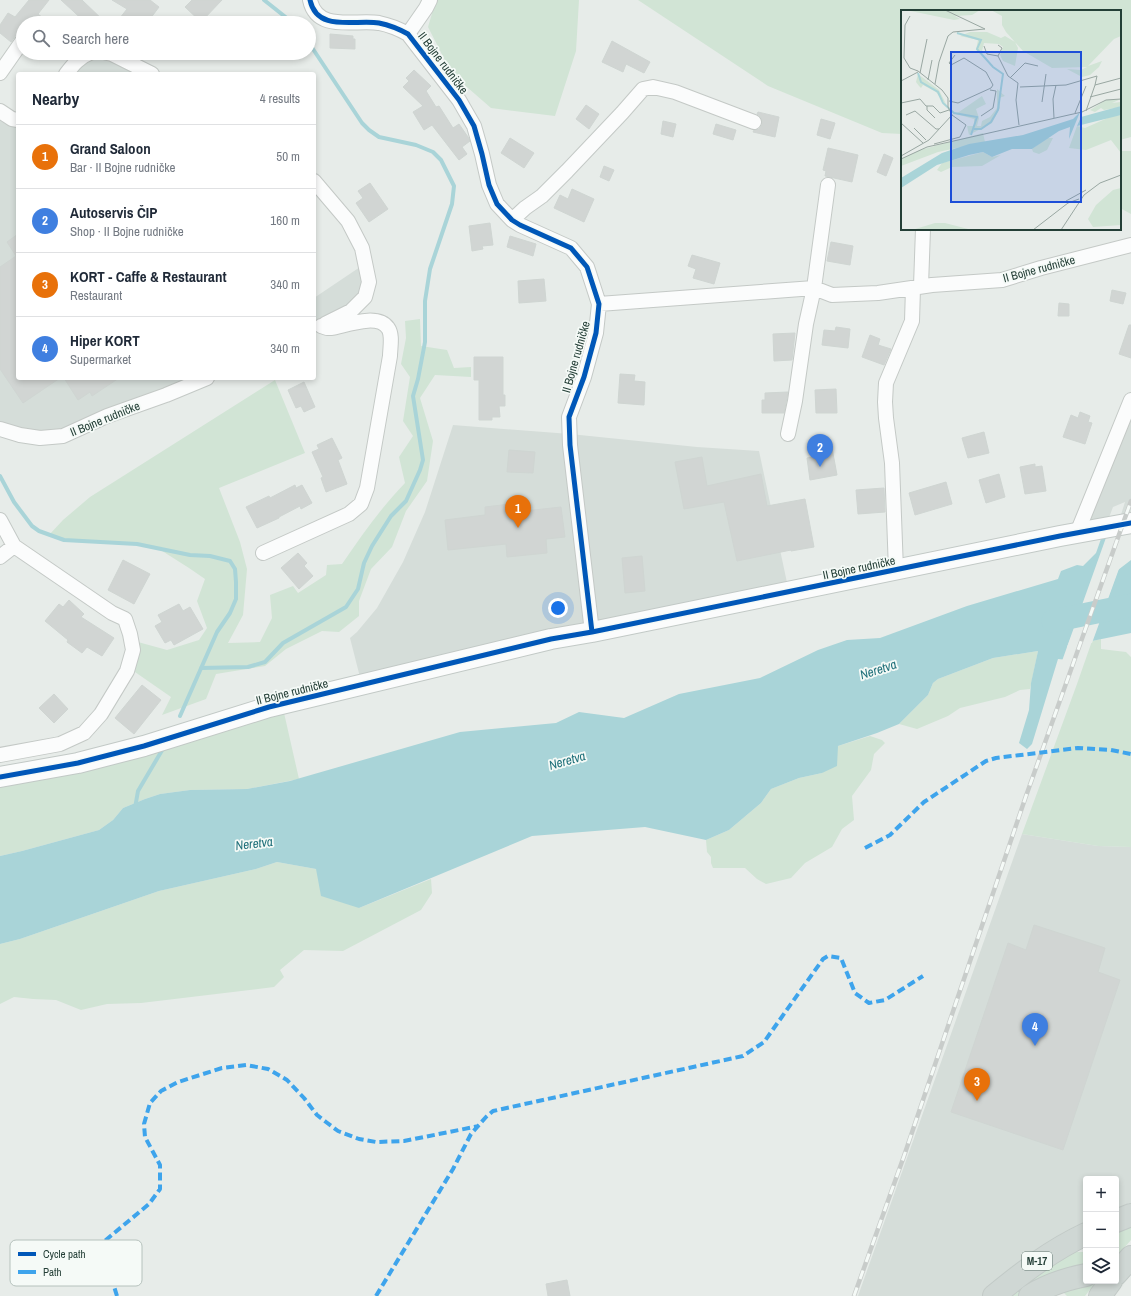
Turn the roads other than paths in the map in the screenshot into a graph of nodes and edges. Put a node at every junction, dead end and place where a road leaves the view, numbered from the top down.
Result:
1 (310, 0) edge
2 (430, 0) edge
3 (408, 34) junction
4 (16, 50) edge
5 (78, 60) edge
6 (124, 60) edge
7 (67, 72) edge
8 (148, 72) edge
9 (0, 73) edge
10 (0, 111) edge
11 (16, 120) edge
12 (754, 122) dead end
13 (316, 183) edge
14 (828, 185) dead end
15 (512, 220) junction
16 (923, 230) edge
17 (1131, 245) edge
18 (917, 287) junction
19 (814, 288) junction
20 (599, 304) junction
21 (318, 328) edge
22 (202, 380) edge
23 (1131, 400) edge
24 (0, 429) edge
25 (788, 434) dead end
26 (0, 520) edge
27 (1131, 523) edge
28 (1077, 533) junction
29 (14, 546) junction
30 (264, 553) dead end
31 (0, 557) edge
32 (896, 570) junction
33 (592, 632) junction
34 (0, 755) edge
35 (0, 777) edge
36 (1131, 1215) edge
37 (1119, 1220) edge
38 (1083, 1236) edge
39 (1083, 1247) edge
40 (1060, 1248) junction
41 (1131, 1257) edge
42 (1119, 1271) edge
43 (1083, 1276) edge
44 (1109, 1284) edge
45 (994, 1296) edge
46 (1030, 1296) edge
47 (1100, 1296) edge

1 - 3 street, II Bojne rudničke
2 - 3 street, II Bojne rudničke
3 - 15 street, II Bojne rudničke
4 - 9 street
5 - 7 street
6 - 8 street
10 - 11 street
12 - 15 street
13 - 21 street
14 - 19 street
15 - 20 street, II Bojne rudničke
16 - 18 street, II Bojne rudničke
17 - 18 street, II Bojne rudničke
18 - 19 street, II Bojne rudničke
18 - 32 street, II Bojne rudničke
19 - 20 street
19 - 25 street
20 - 33 street, II Bojne rudničke
21 - 30 street
22 - 24 street, II Bojne rudničke
23 - 28 street
26 - 29 street
27 - 28 street, II Bojne rudničke
28 - 32 street, II Bojne rudničke
29 - 31 street
29 - 34 street
32 - 33 street, II Bojne rudničke
33 - 35 street, II Bojne rudničke
36 - 37 main road
38 - 40 main road, M-17
39 - 40 main road
40 - 45 main road, M-17
41 - 42 main road
43 - 46 main road, M-17
44 - 47 main road

